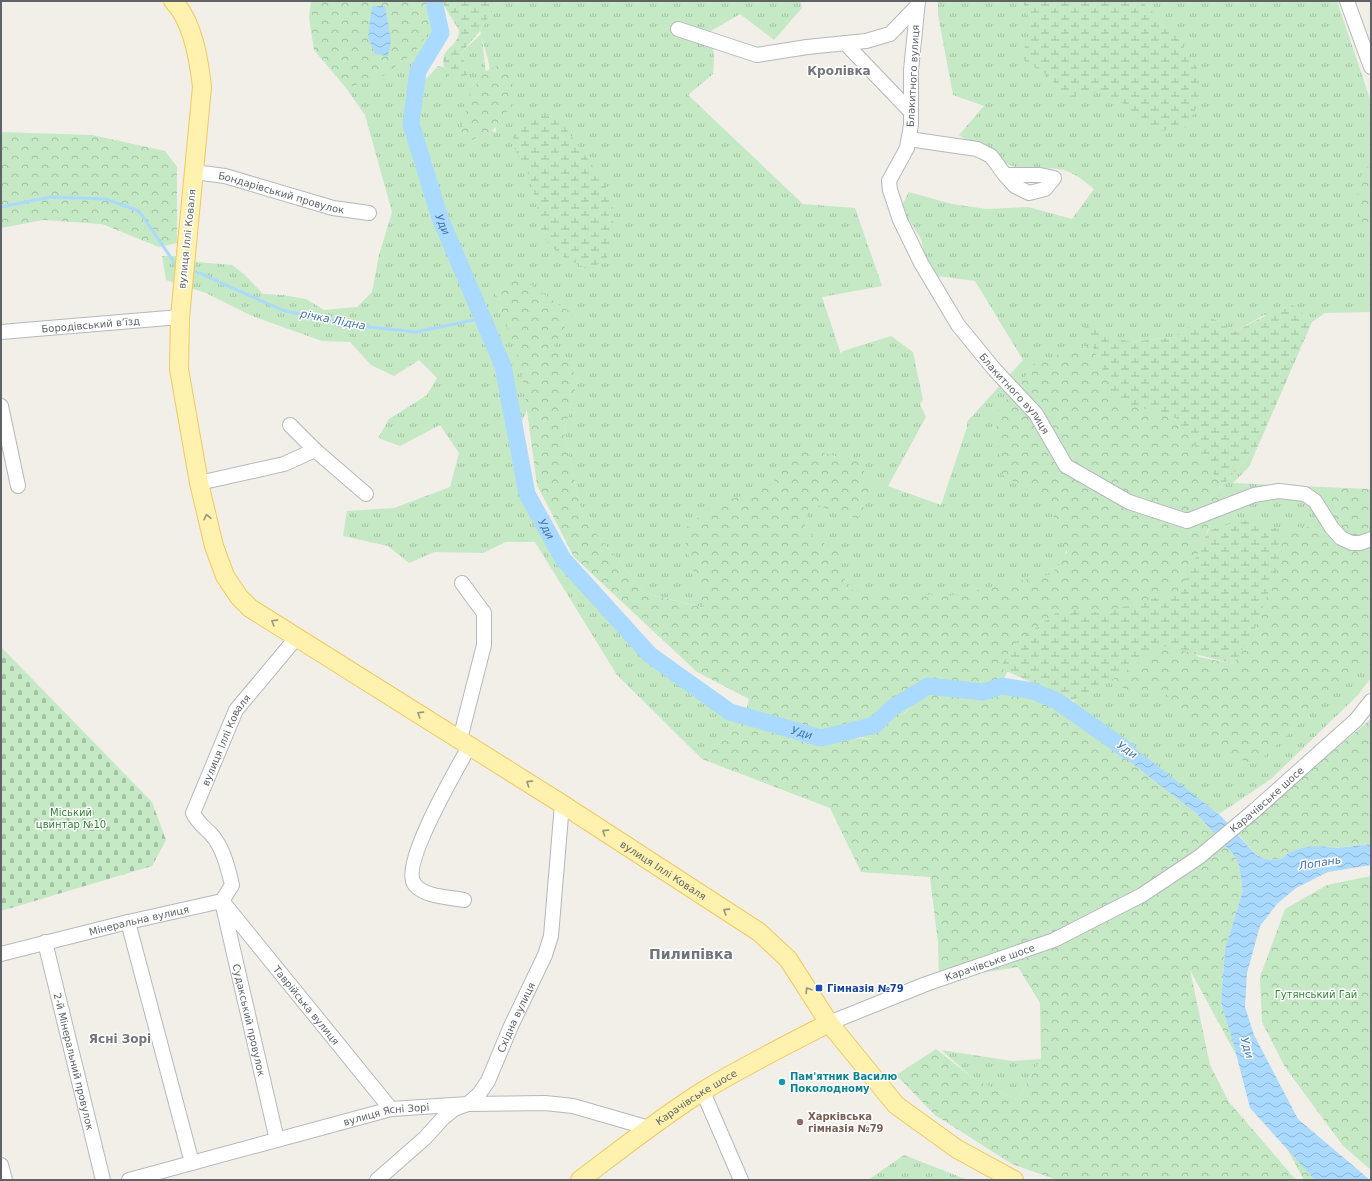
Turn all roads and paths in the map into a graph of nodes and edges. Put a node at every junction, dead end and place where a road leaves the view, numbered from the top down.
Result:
1 (173, 1) edge
2 (1346, 1) edge
3 (917, 4) edge
4 (678, 29) dead end
5 (845, 43) junction
6 (1371, 67) edge
7 (911, 112) junction
8 (908, 139) junction
9 (194, 172) junction
10 (1006, 175) dead end
11 (369, 213) dead end
12 (180, 317) junction
13 (1, 332) edge
14 (1, 406) edge
15 (290, 426) dead end
16 (315, 450) junction
17 (199, 483) junction
18 (18, 486) dead end
19 (366, 494) dead end
20 (1371, 539) edge
21 (462, 583) dead end
22 (297, 637) junction
23 (1371, 701) edge
24 (465, 742) junction
25 (562, 804) junction
26 (464, 900) dead end
27 (222, 901) junction
28 (128, 922) junction
29 (45, 942) junction
30 (1, 954) edge
31 (829, 1023) junction
32 (703, 1092) junction
33 (468, 1104) junction
34 (391, 1109) junction
35 (649, 1128) junction
36 (277, 1140) junction
37 (192, 1162) junction
38 (1, 1165) edge
39 (156, 1176) edge
40 (5, 1180) edge
41 (104, 1180) edge
42 (129, 1180) edge
43 (377, 1180) edge
44 (580, 1180) edge
45 (741, 1180) edge
46 (1014, 1180) edge

1 - 9 main road, вулиця Іллі Коваля
2 - 6 street
3 - 5 street
3 - 7 street, Блакитного вулиця
4 - 5 street
5 - 7 street
7 - 8 street, Блакитного вулиця
8 - 10 street
8 - 20 street, Блакитного вулиця
9 - 11 street, Бондарівський провулок
9 - 12 main road, вулиця Іллі Коваля
12 - 13 street, Бородівський в’їзд
12 - 17 main road, вулиця Іллі Коваля
14 - 18 street
15 - 16 street
16 - 17 street
16 - 19 street
22 -> 17 main road, вулиця Іллі Коваля
21 - 24 street
24 -> 22 main road, вулиця Іллі Коваля
22 - 27 street, вулиця Іллі Коваля
23 - 31 street, Карачівське шосе
25 -> 24 main road, вулиця Іллі Коваля
24 - 26 street
31 -> 25 main road, вулиця Іллі Коваля
25 - 33 street, Східна вулиця
27 - 28 street, Мінеральна вулиця
27 - 34 street, Таврійська вулиця
27 - 36 street, Судакський провулок
28 - 29 street, Мінеральна вулиця
28 - 37 street
29 - 30 street, Мінеральна вулиця
29 - 41 street, 2-й Мінеральний провулок
31 - 32 main road, Карачівське шосе
31 - 46 main road, вулиця Іллі Коваля
32 - 35 main road, Карачівське шосе
32 - 45 street
33 - 34 street, вулиця Ясні Зорі
33 - 35 street, вулиця Ясні Зорі
33 - 43 street, Східна вулиця
34 - 36 street, вулиця Ясні Зорі
35 - 44 main road, Карачівське шосе
36 - 37 street, вулиця Ясні Зорі
37 - 39 street, вулиця Ясні Зорі
38 - 40 street
39 - 42 street, вулиця Ясні Зорі

